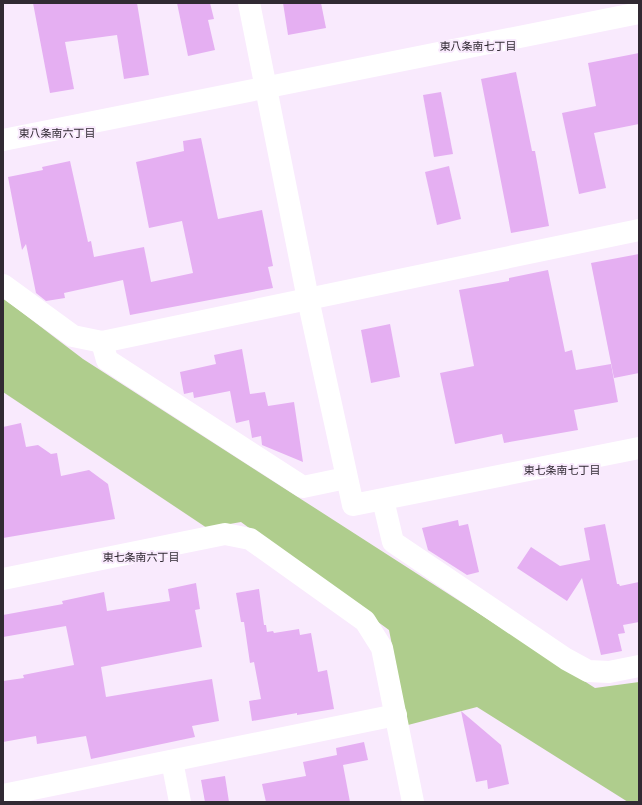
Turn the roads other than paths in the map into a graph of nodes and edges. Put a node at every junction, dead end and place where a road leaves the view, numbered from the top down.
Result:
1 (249, 3) edge
2 (639, 13) edge
3 (267, 88) junction
4 (3, 140) edge
5 (639, 230) edge
6 (3, 285) edge
7 (308, 299) junction
8 (102, 342) junction
9 (639, 448) edge
10 (346, 478) junction
11 (383, 500) junction
12 (3, 579) edge
13 (639, 666) edge
14 (396, 715) junction
15 (172, 761) junction
16 (3, 795) edge
17 (180, 802) edge
18 (413, 802) edge

1 - 3 street
2 - 3 street
3 - 4 street
3 - 7 street
5 - 7 street
6 - 8 street
7 - 8 street
7 - 10 street
8 - 10 street
9 - 11 street
10 - 11 street
11 - 13 street
12 - 14 street
14 - 15 street
14 - 18 street
15 - 16 street
15 - 17 street

